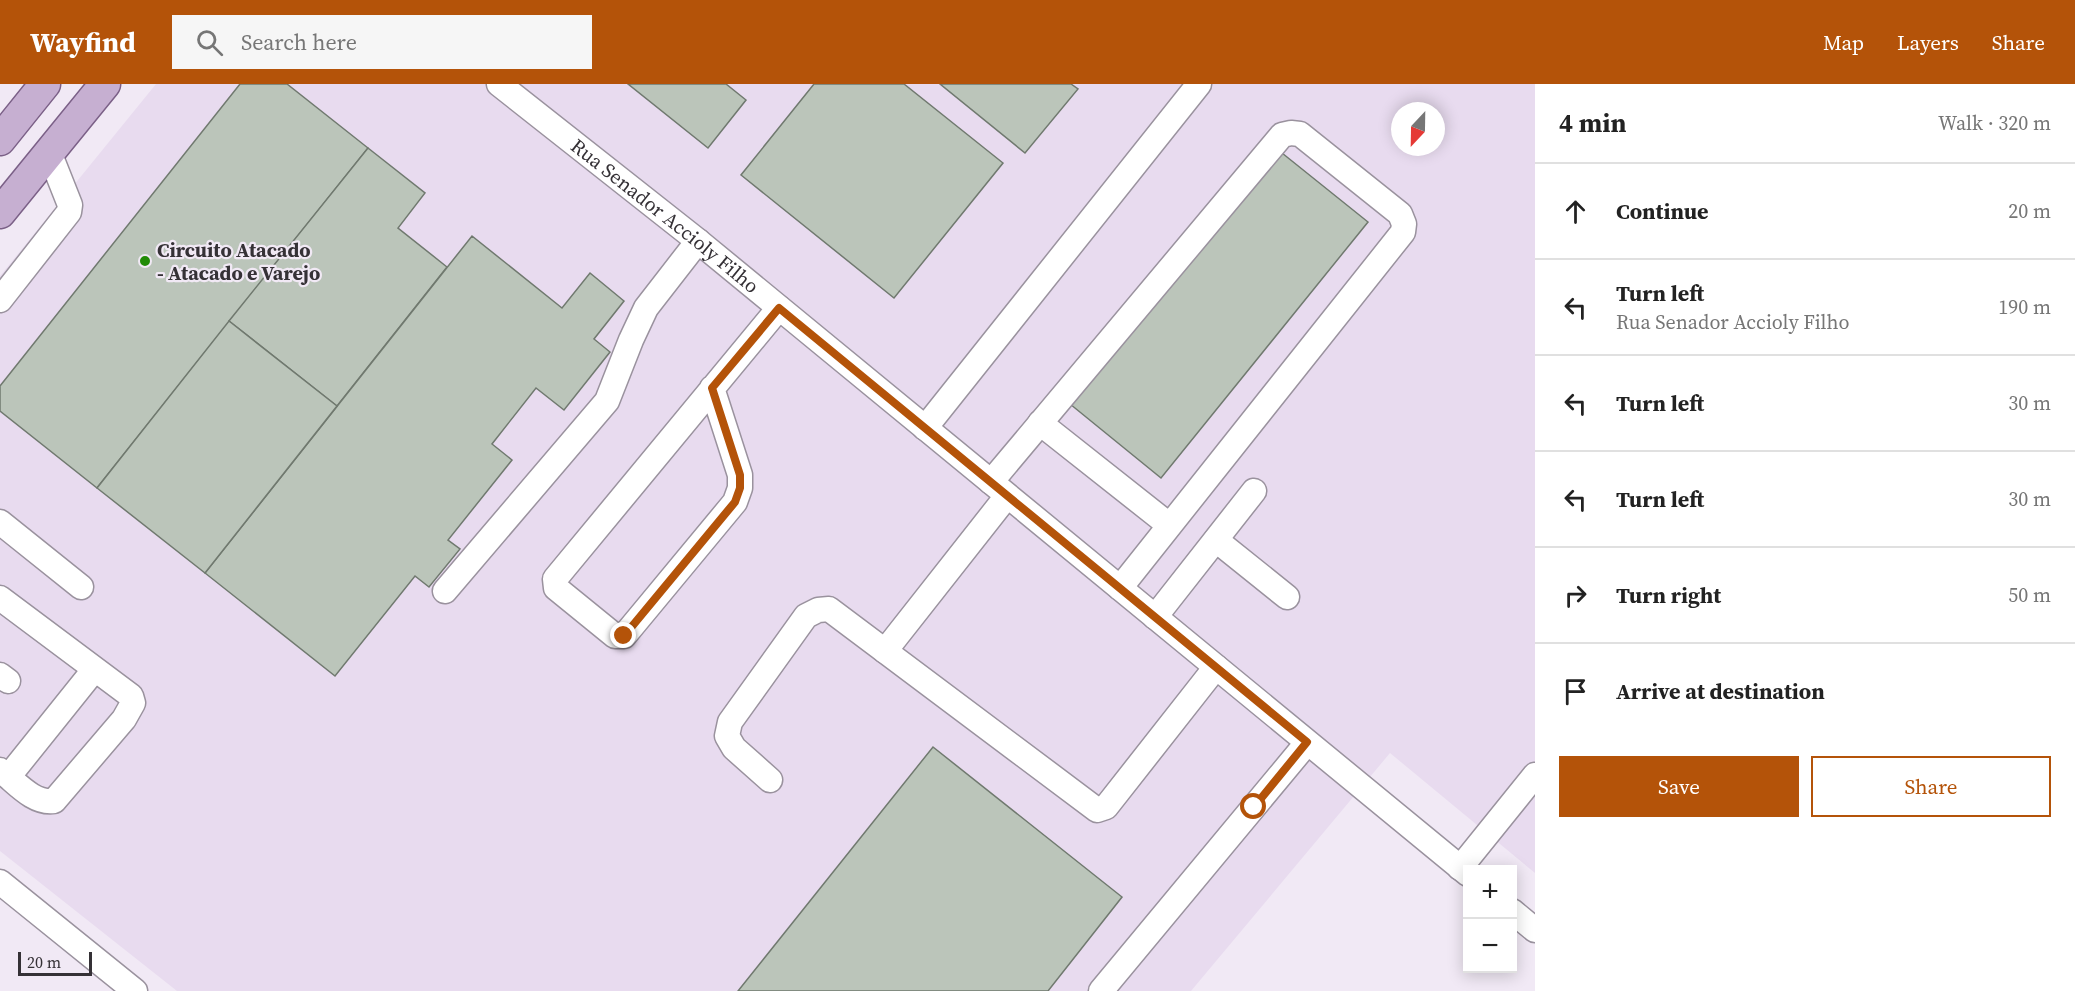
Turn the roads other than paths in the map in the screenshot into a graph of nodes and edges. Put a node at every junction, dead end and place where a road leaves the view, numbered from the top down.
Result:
1 (45, 84) edge
2 (105, 84) edge
3 (499, 84) edge
4 (1199, 84) edge
5 (0, 140) edge
6 (50, 152) junction
7 (0, 213) edge
8 (698, 241) junction
9 (0, 300) edge
10 (779, 308) junction
11 (712, 388) junction
12 (1040, 423) junction
13 (925, 428) junction
14 (999, 489) junction
15 (1254, 491) dead end
16 (0, 522) edge
17 (1169, 525) junction
18 (1216, 540) junction
19 (81, 587) dead end
20 (1120, 588) junction
21 (445, 591) dead end
22 (1287, 597) dead end
23 (0, 598) edge
24 (1155, 617) junction
25 (885, 651) junction
26 (1216, 667) junction
27 (94, 670) junction
28 (1307, 742) junction
29 (4, 773) edge
30 (1535, 775) edge
31 (770, 780) dead end
32 (1468, 865) edge
33 (1463, 870) edge
34 (0, 882) edge
35 (1517, 915) edge
36 (1535, 930) edge
37 (135, 991) edge
38 (1101, 991) edge

1 - 5 main road
2 - 6 main road
3 - 8 street, Rua Senador Accioly Filho
4 - 13 street
6 - 7 main road
6 - 9 street
8 - 10 street, Rua Senador Accioly Filho
8 - 21 street
10 - 11 street
10 - 13 street, Rua Senador Accioly Filho
11 - 11 street
12 - 14 street
12 - 17 street
12 - 17 street
13 - 14 street, Rua Senador Accioly Filho
14 - 20 street, Rua Senador Accioly Filho
14 - 25 street
15 - 18 street
16 - 19 street
17 - 20 street
18 - 22 street
18 - 24 street
20 - 24 street, Rua Senador Accioly Filho
23 - 27 street
24 - 26 street, Rua Senador Accioly Filho
25 - 26 street
25 - 31 street
26 - 28 street, Rua Senador Accioly Filho
27 - 29 street
27 - 29 street
28 - 33 street, Rua Senador Accioly Filho
28 - 38 street
30 - 32 street
34 - 37 street
35 - 36 street

